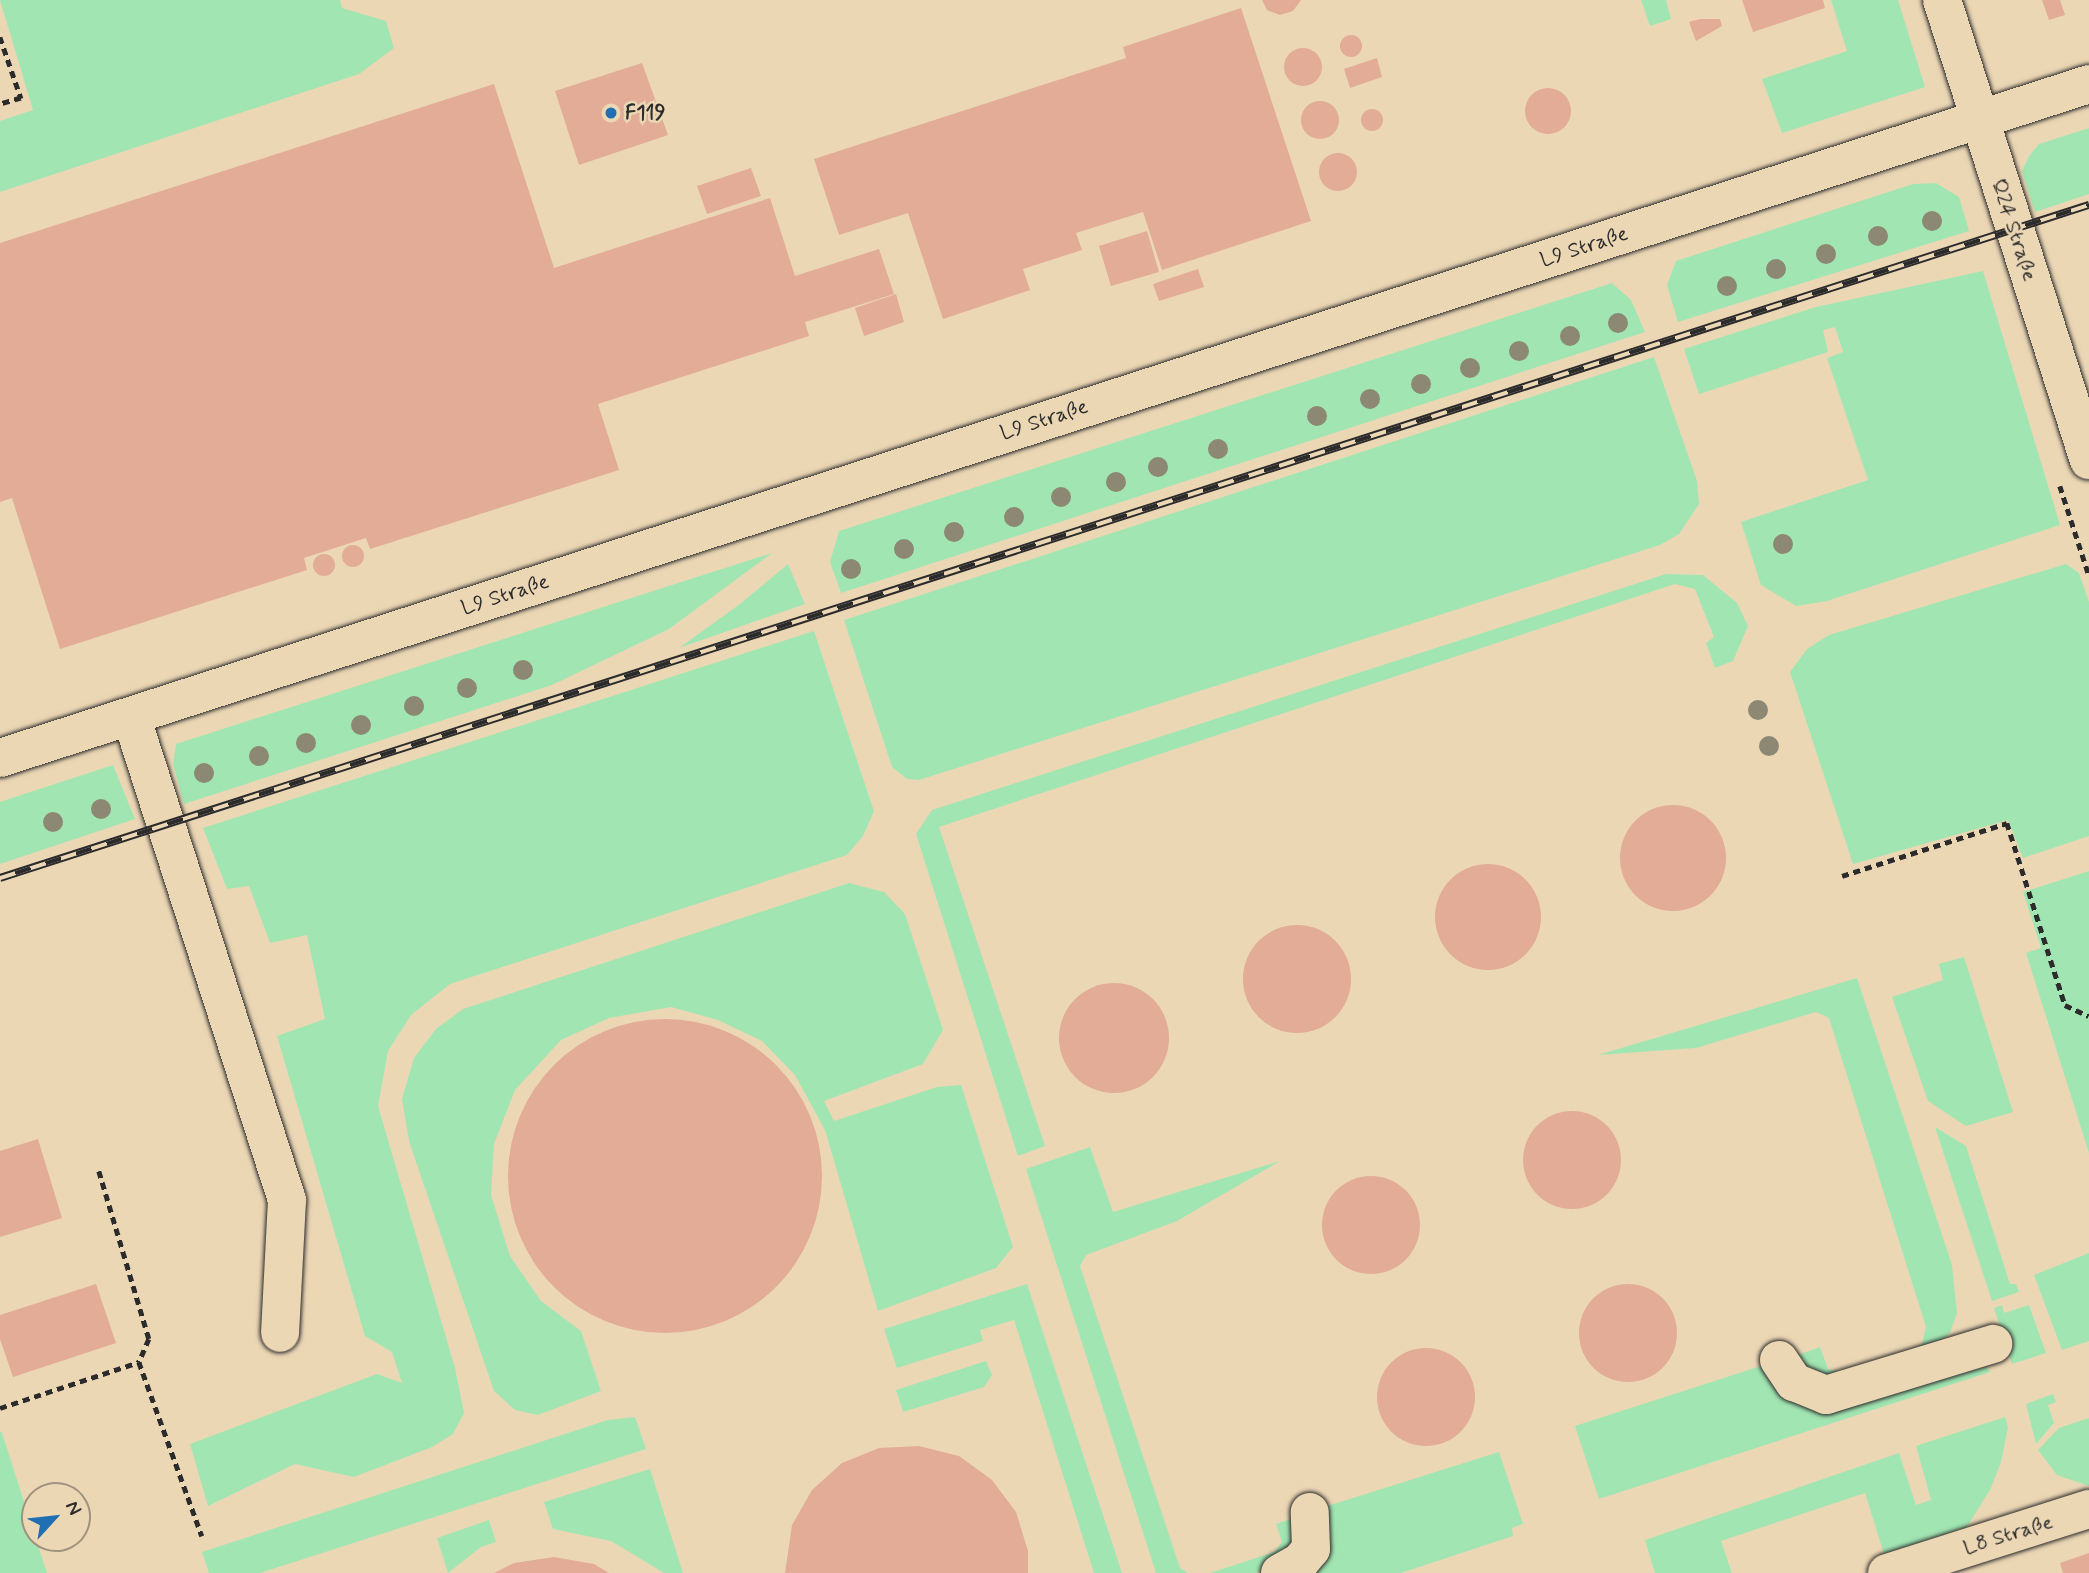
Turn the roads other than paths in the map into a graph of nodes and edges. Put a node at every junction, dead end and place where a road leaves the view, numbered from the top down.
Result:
1 (1942, 0) edge
2 (2089, 84) edge
3 (1980, 120) junction
4 (2089, 460) edge
5 (131, 716) junction
6 (0, 758) edge
7 (280, 1333) dead end
8 (1993, 1343) dead end
9 (1779, 1360) dead end
10 (2089, 1509) edge
11 (1310, 1512) dead end
12 (1280, 1573) edge
13 (1887, 1573) edge

1 - 3 lane, Q24 Straße
2 - 3 lane, L9 Straße
3 - 4 lane, Q24 Straße
3 - 5 lane, L9 Straße
5 - 6 lane, L9 Straße
5 - 7 lane
8 - 9 lane
10 - 13 lane, L8 Straße
11 - 12 lane

